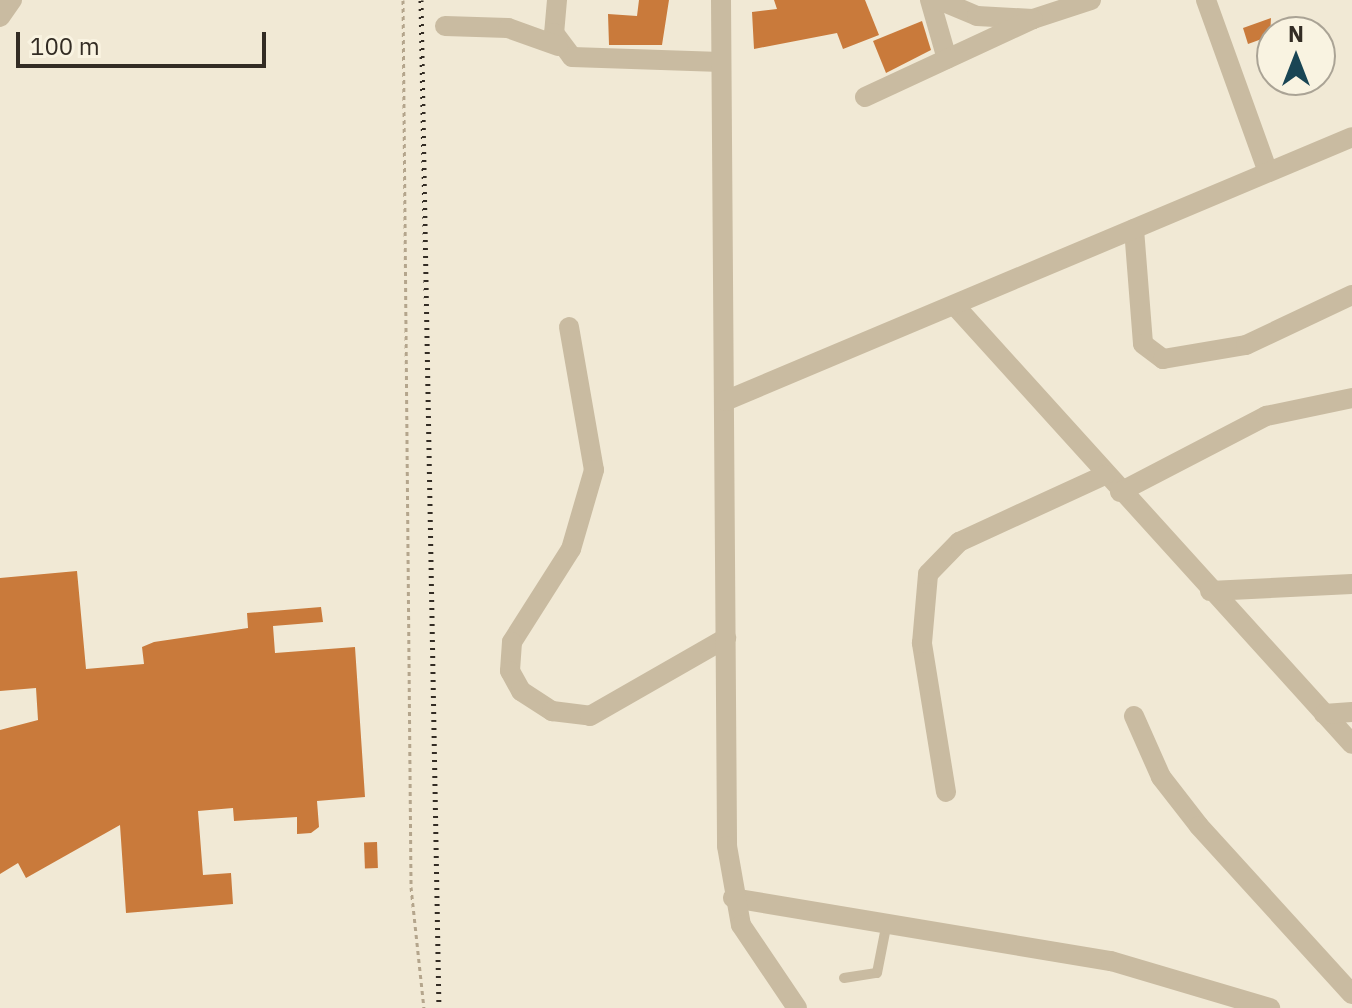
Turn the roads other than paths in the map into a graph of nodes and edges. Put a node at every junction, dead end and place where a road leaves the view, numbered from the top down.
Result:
1 (12, 0) edge
2 (557, 0) edge
3 (721, 0) edge
4 (930, 0) edge
5 (939, 0) edge
6 (1091, 0) edge
7 (1206, 0) edge
8 (0, 17) edge
9 (1033, 19) junction
10 (445, 26) dead end
11 (558, 46) junction
12 (947, 59) junction
13 (721, 62) junction
14 (865, 97) dead end
15 (1352, 137) edge
16 (1267, 169) junction
17 (1134, 229) junction
18 (1352, 295) edge
19 (957, 308) junction
20 (569, 327) dead end
21 (1352, 398) edge
22 (725, 401) junction
23 (1105, 475) junction
24 (1120, 492) junction
25 (1352, 584) edge
26 (1210, 591) junction
27 (726, 638) junction
28 (1352, 712) edge
29 (1324, 714) junction
30 (1134, 716) dead end
31 (1352, 744) edge
32 (946, 792) dead end
33 (733, 898) junction
34 (887, 922) junction
35 (844, 978) dead end
36 (1352, 994) edge
37 (797, 1008) edge
38 (1270, 1008) edge

1 - 8 street
2 - 11 street
3 - 13 street
4 - 12 street
5 - 9 street
6 - 9 street
7 - 16 street
9 - 12 street
10 - 11 street
11 - 13 street
12 - 14 street
13 - 22 street
15 - 16 street
16 - 17 street
17 - 18 street
17 - 19 street
19 - 22 street
19 - 23 street
20 - 27 street
21 - 24 street
22 - 27 street
23 - 24 street
23 - 32 street
24 - 26 street
25 - 26 street
26 - 29 street
27 - 33 street
28 - 29 street
29 - 31 street
30 - 36 street
33 - 34 street
33 - 37 street
34 - 35 lane
34 - 38 street

